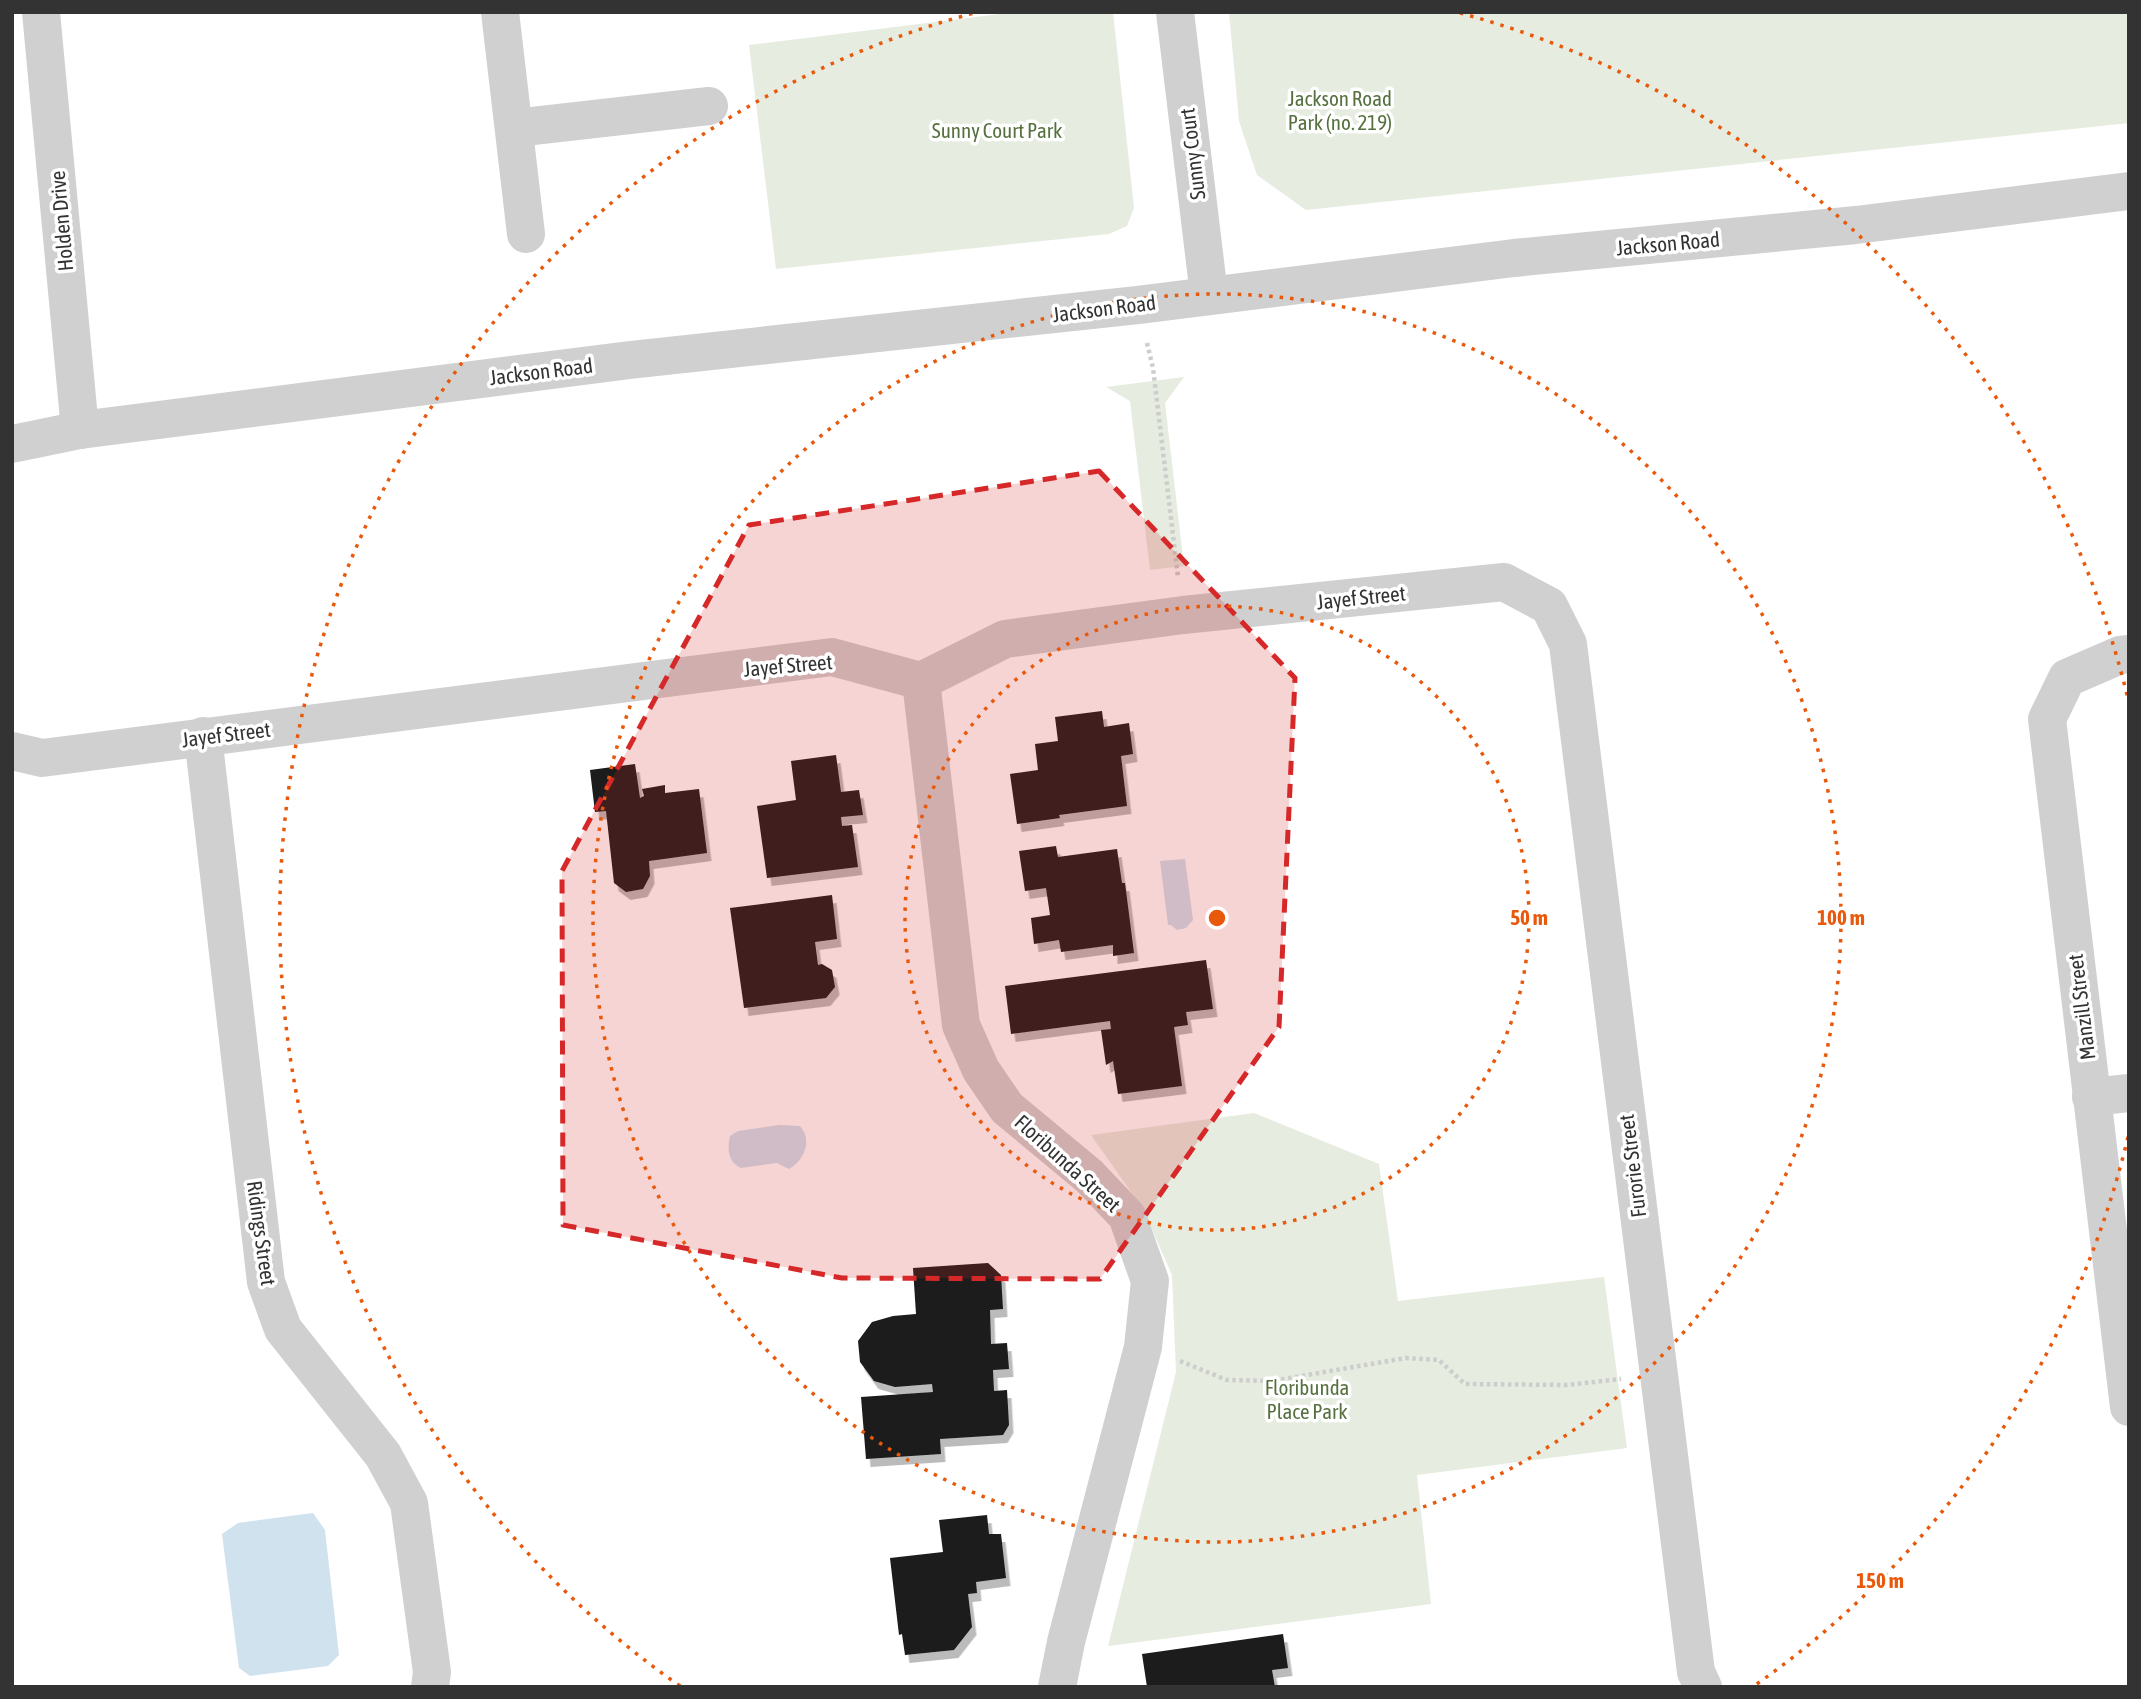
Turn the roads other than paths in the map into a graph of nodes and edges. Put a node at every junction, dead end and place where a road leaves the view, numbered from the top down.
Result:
1 (41, 12) edge
2 (500, 12) edge
3 (1175, 12) edge
4 (709, 106) dead end
5 (515, 128) junction
6 (2129, 191) edge
7 (526, 234) dead end
8 (1209, 295) junction
9 (12, 430) edge
10 (80, 430) junction
11 (12, 444) edge
12 (1568, 644) joint
13 (2129, 654) edge
14 (921, 681) junction
15 (203, 736) junction
16 (12, 751) edge
17 (2129, 1093) edge
18 (2091, 1097) junction
19 (2129, 1407) edge
20 (430, 1687) edge
21 (1057, 1687) edge
22 (1703, 1687) edge

1 - 10 street, Holden Drive
2 - 5 street
3 - 8 street, Sunny Court
4 - 5 street
5 - 7 street
6 - 8 street, Jackson Road
8 - 10 street, Jackson Road
9 - 10 street, Jackson Road
10 - 11 street, Jackson Road
12 - 14 street, Jayef Street
12 - 22 street, Furorie Street
13 - 18 street, Manzill Street
14 - 15 street, Jayef Street
14 - 21 street, Floribunda Street
15 - 16 street, Jayef Street
15 - 20 street, Ridings Street
17 - 18 street
18 - 19 street, Manzill Street

